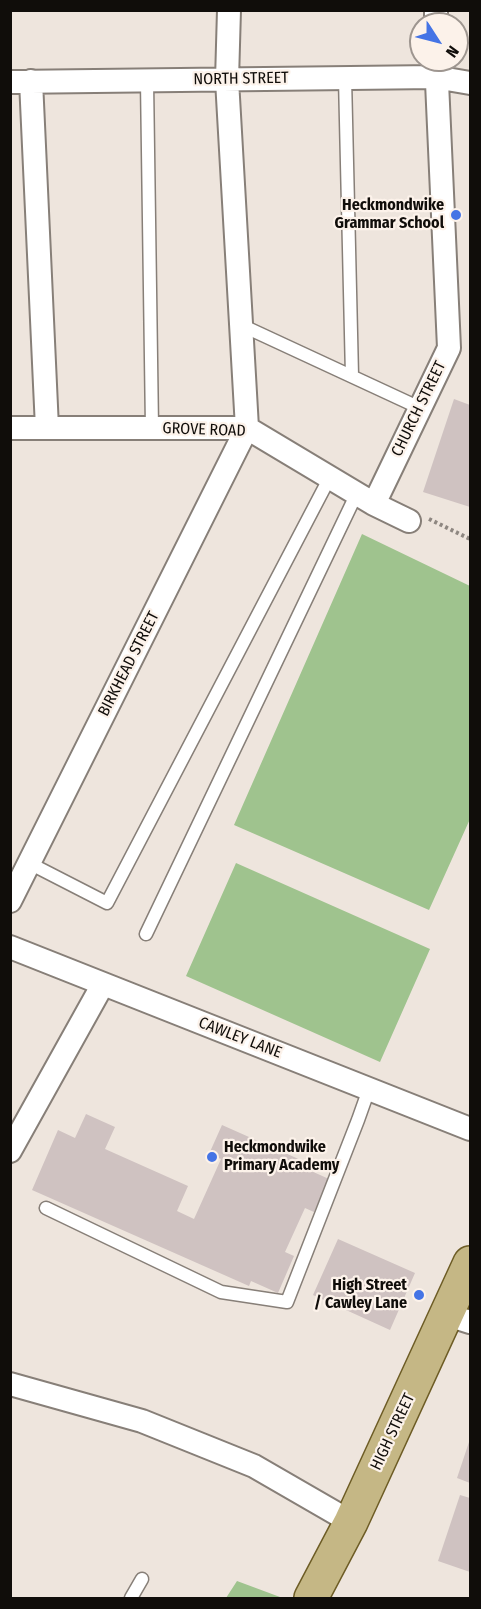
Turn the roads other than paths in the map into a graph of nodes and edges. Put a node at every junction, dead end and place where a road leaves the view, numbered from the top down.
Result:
1 (229, 10) edge
2 (409, 72) edge
3 (436, 72) edge
4 (444, 72) edge
5 (345, 78) junction
6 (227, 80) junction
7 (147, 81) junction
8 (21, 82) edge
9 (471, 83) edge
10 (241, 325) junction
11 (352, 376) junction
12 (420, 408) junction
13 (10, 428) edge
14 (47, 428) junction
15 (152, 428) junction
16 (247, 428) junction
17 (330, 477) junction
18 (365, 499) junction
19 (409, 521) road end
20 (29, 863) junction
21 (10, 901) edge
22 (146, 934) dead end
23 (10, 947) edge
24 (103, 984) junction
25 (369, 1089) junction
26 (471, 1129) edge
27 (10, 1151) edge
28 (46, 1208) dead end
29 (471, 1263) edge
30 (459, 1318) edge
31 (10, 1384) edge
32 (351, 1522) junction
33 (142, 1579) dead end
34 (131, 1599) edge
35 (311, 1599) edge

1 - 6 street
2 - 5 street, NORTH STREET
3 - 12 street, CHURCH STREET
4 - 9 street, NORTH STREET
5 - 6 street, NORTH STREET
5 - 11 lane
6 - 7 street, NORTH STREET
6 - 10 street
7 - 8 street, NORTH STREET
7 - 15 lane
8 - 14 street
10 - 11 lane
10 - 16 street
11 - 12 lane
12 - 18 street, CHURCH STREET
13 - 14 street, GROVE ROAD
14 - 15 street, GROVE ROAD
15 - 16 street, GROVE ROAD
16 - 17 street, GROVE ROAD
16 - 20 street, BIRKHEAD STREET
17 - 18 street, GROVE ROAD
17 - 20 lane
18 - 19 street, GROVE ROAD
18 - 22 lane
20 - 21 street, BIRKHEAD STREET
23 - 24 street, CAWLEY LANE
24 - 25 street, CAWLEY LANE
24 - 27 street
25 - 26 street, CAWLEY LANE
25 - 28 lane
29 - 30 main road, HIGH STREET
30 - 32 main road, HIGH STREET
31 - 32 street
32 - 35 main road, HIGH STREET
33 - 34 lane

